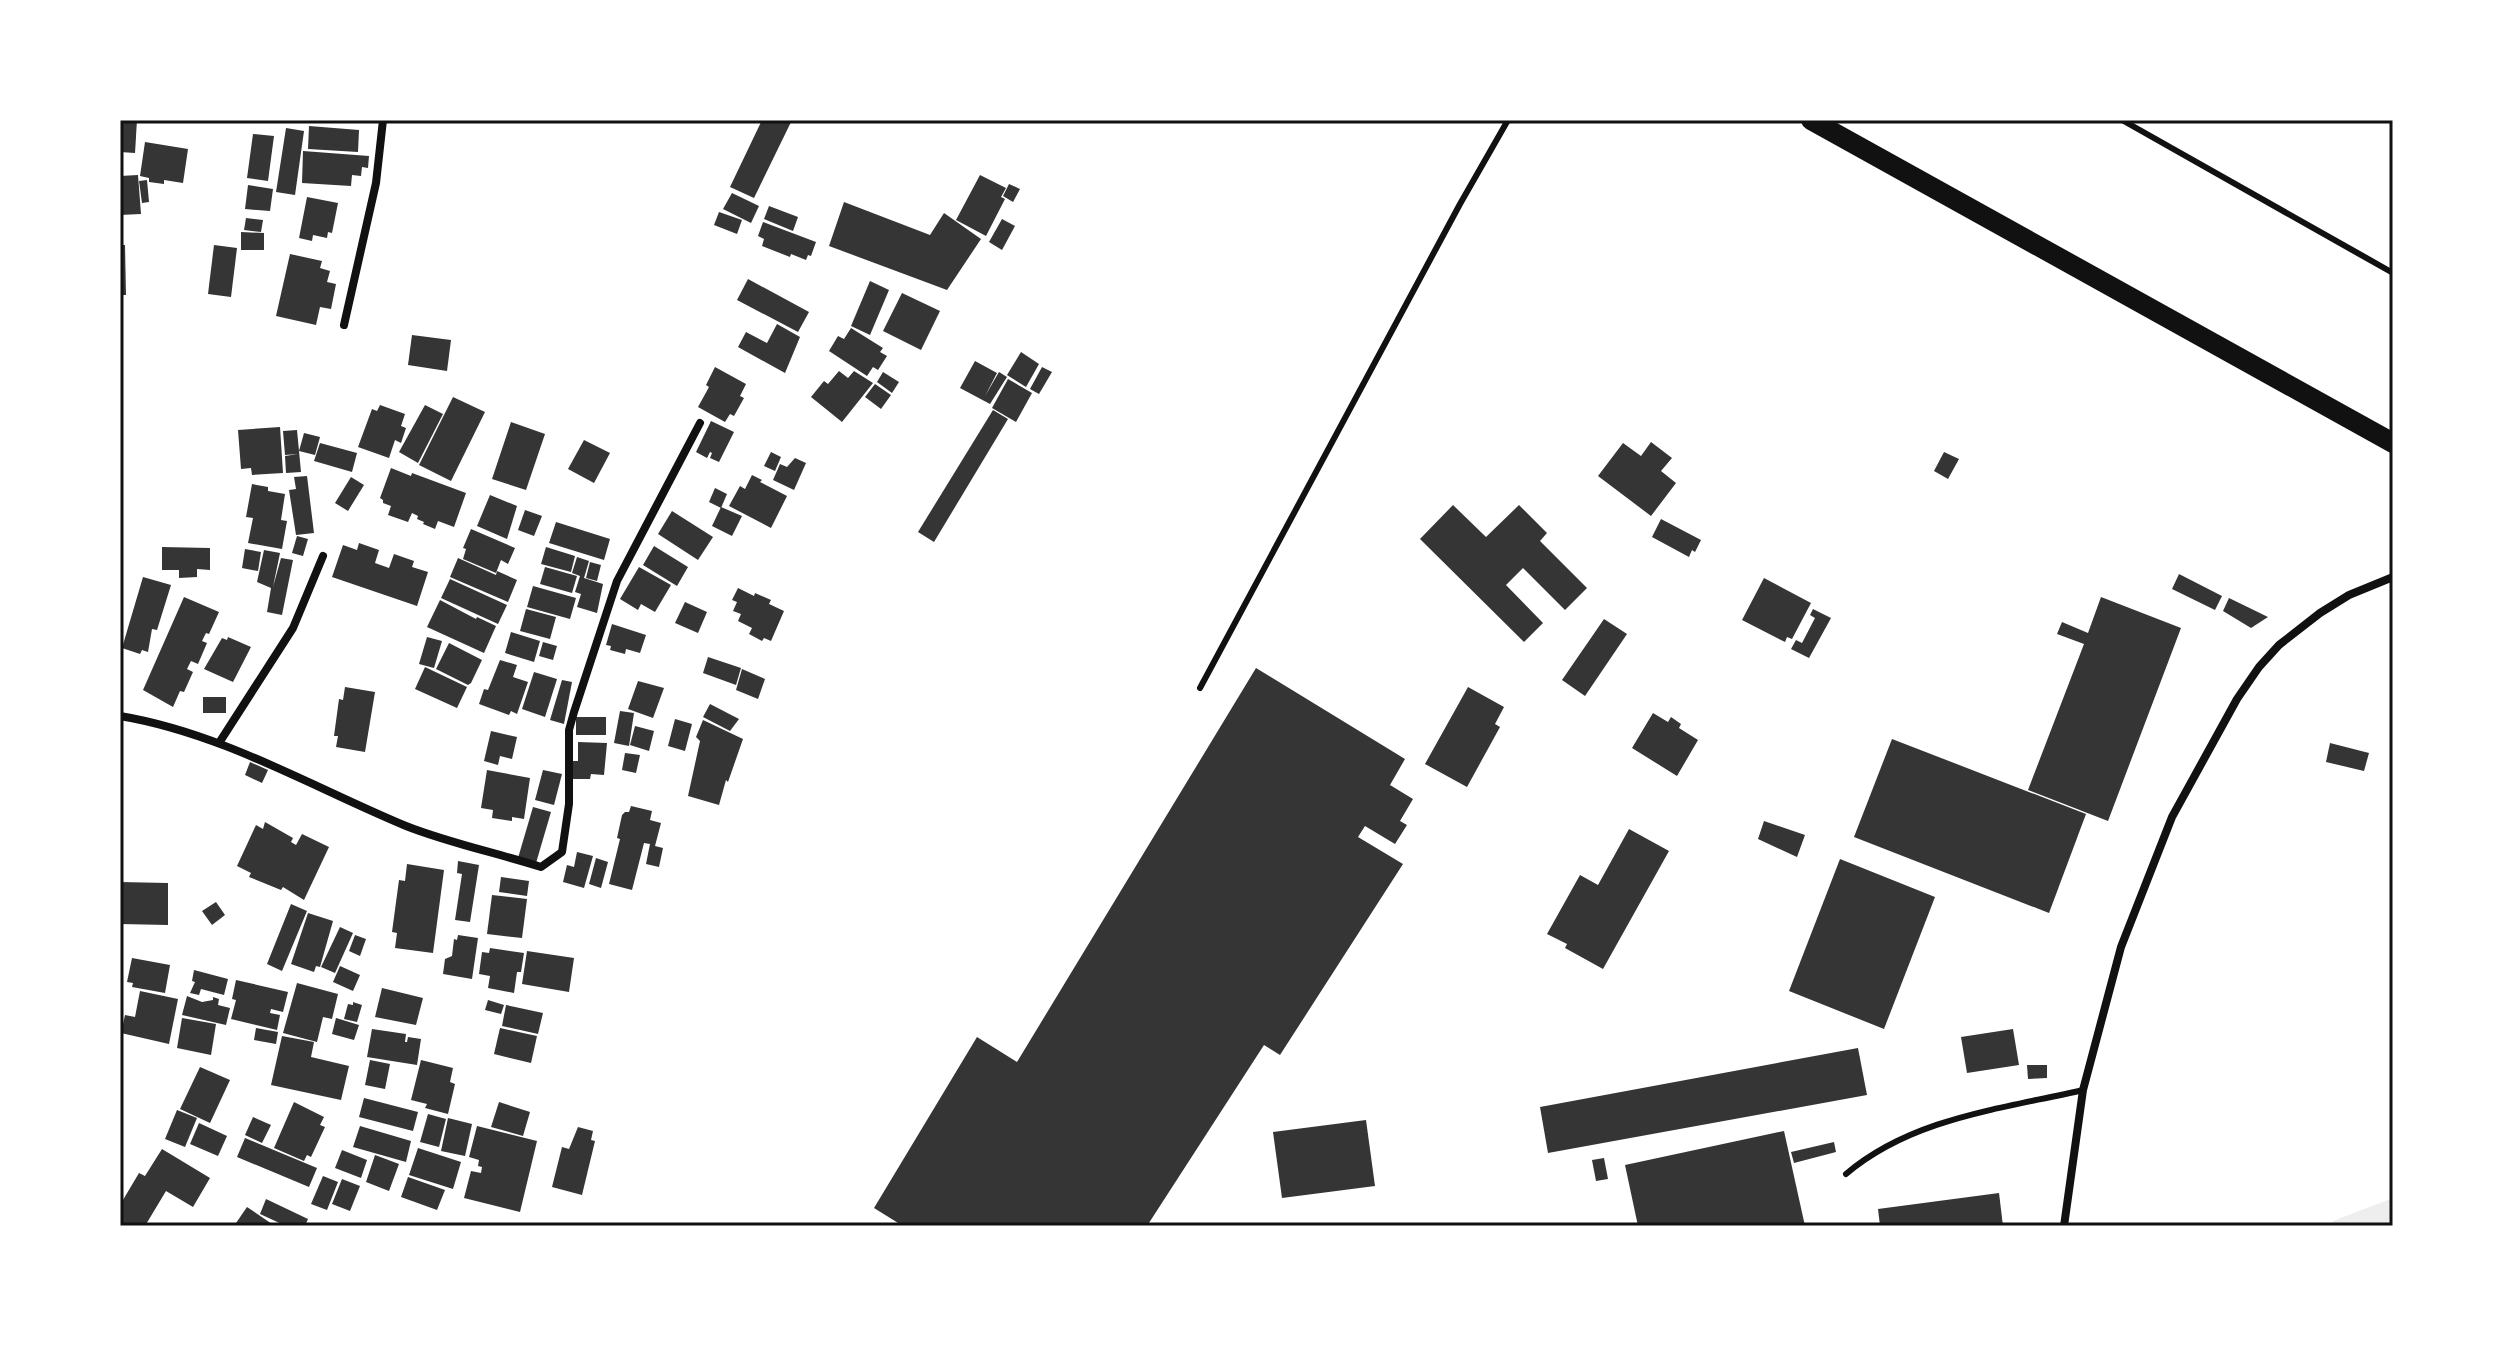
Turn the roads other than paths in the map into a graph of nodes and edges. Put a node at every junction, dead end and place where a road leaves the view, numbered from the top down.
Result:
1 (383, 120) edge
2 (1508, 120) edge
3 (1811, 120) edge
4 (2122, 120) edge
5 (2393, 273) edge
6 (344, 325) dead end
7 (700, 423) dead end
8 (2393, 443) edge
9 (323, 556) dead end
10 (2393, 577) edge
11 (1200, 688) dead end
12 (120, 716) edge
13 (219, 743) junction
14 (2083, 1090) junction
15 (1846, 1174) dead end
16 (2064, 1226) edge

1 - 6 street
2 - 11 lane
3 - 8 highway
4 - 5 lane
7 - 13 street
9 - 13 street
10 - 14 street
12 - 13 street
14 - 15 lane
14 - 16 street

